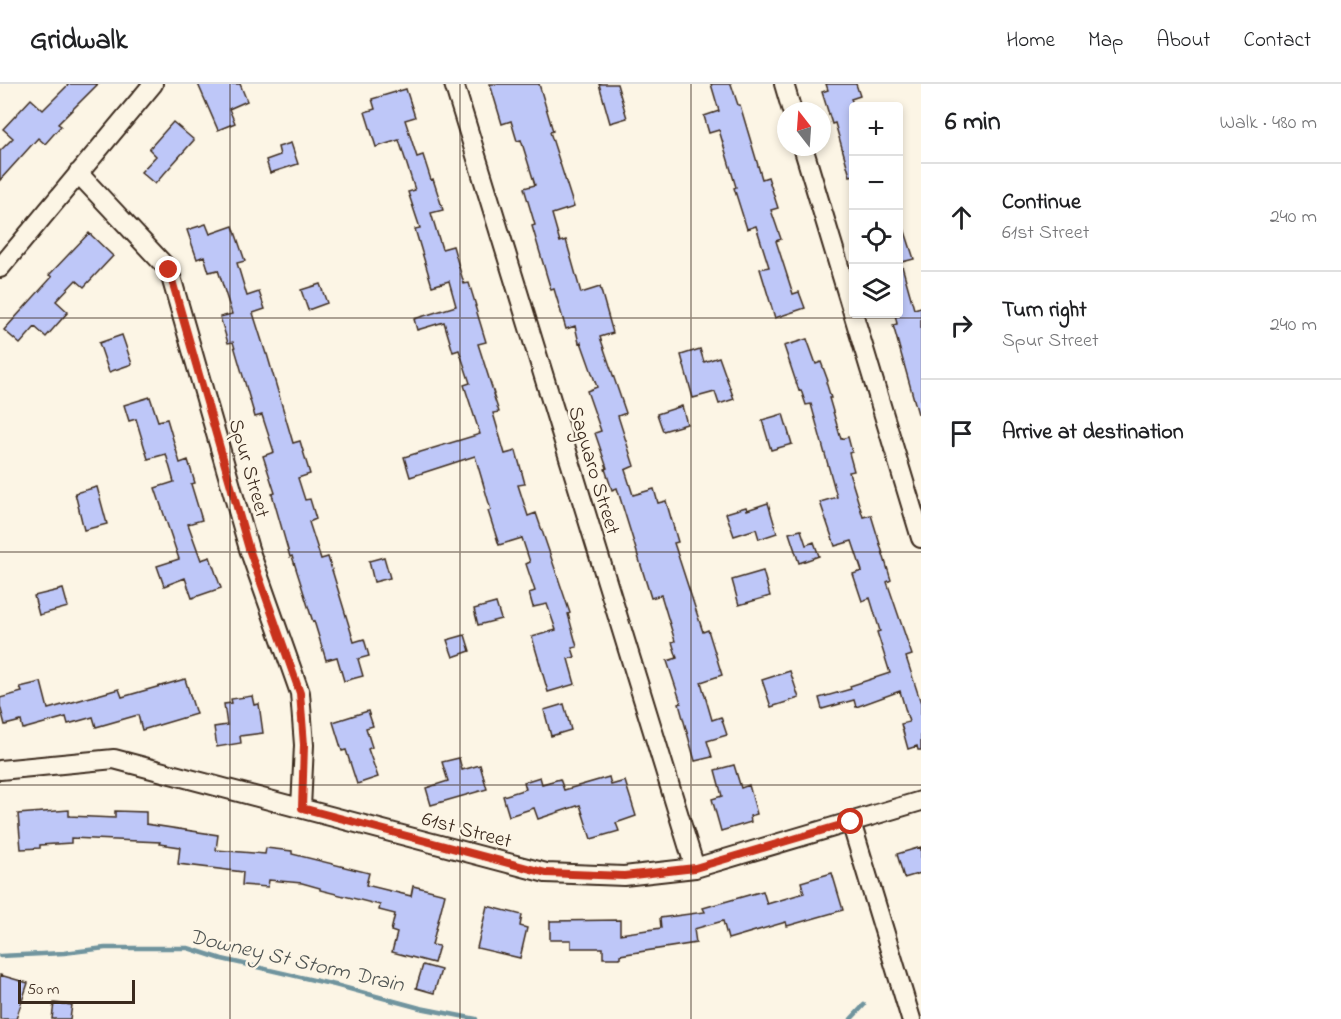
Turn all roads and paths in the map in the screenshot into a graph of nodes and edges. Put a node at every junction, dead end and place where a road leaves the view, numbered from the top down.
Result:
1 (153, 84) edge
2 (454, 84) edge
3 (784, 84) edge
4 (789, 102) edge
5 (806, 156) edge
6 (78, 173) junction
7 (0, 268) edge
8 (921, 538) edge
9 (0, 770) edge
10 (921, 801) edge
11 (302, 808) junction
12 (851, 822) junction
13 (695, 868) junction
14 (911, 1019) edge

1 - 6 street
2 - 13 street, Saguaro Street
3 - 4 street
5 - 8 street
6 - 7 street
6 - 11 street, Spur Street
9 - 11 street, 61st Street
10 - 12 street, 61st Street
11 - 13 street, 61st Street
12 - 13 street, 61st Street
12 - 14 street

